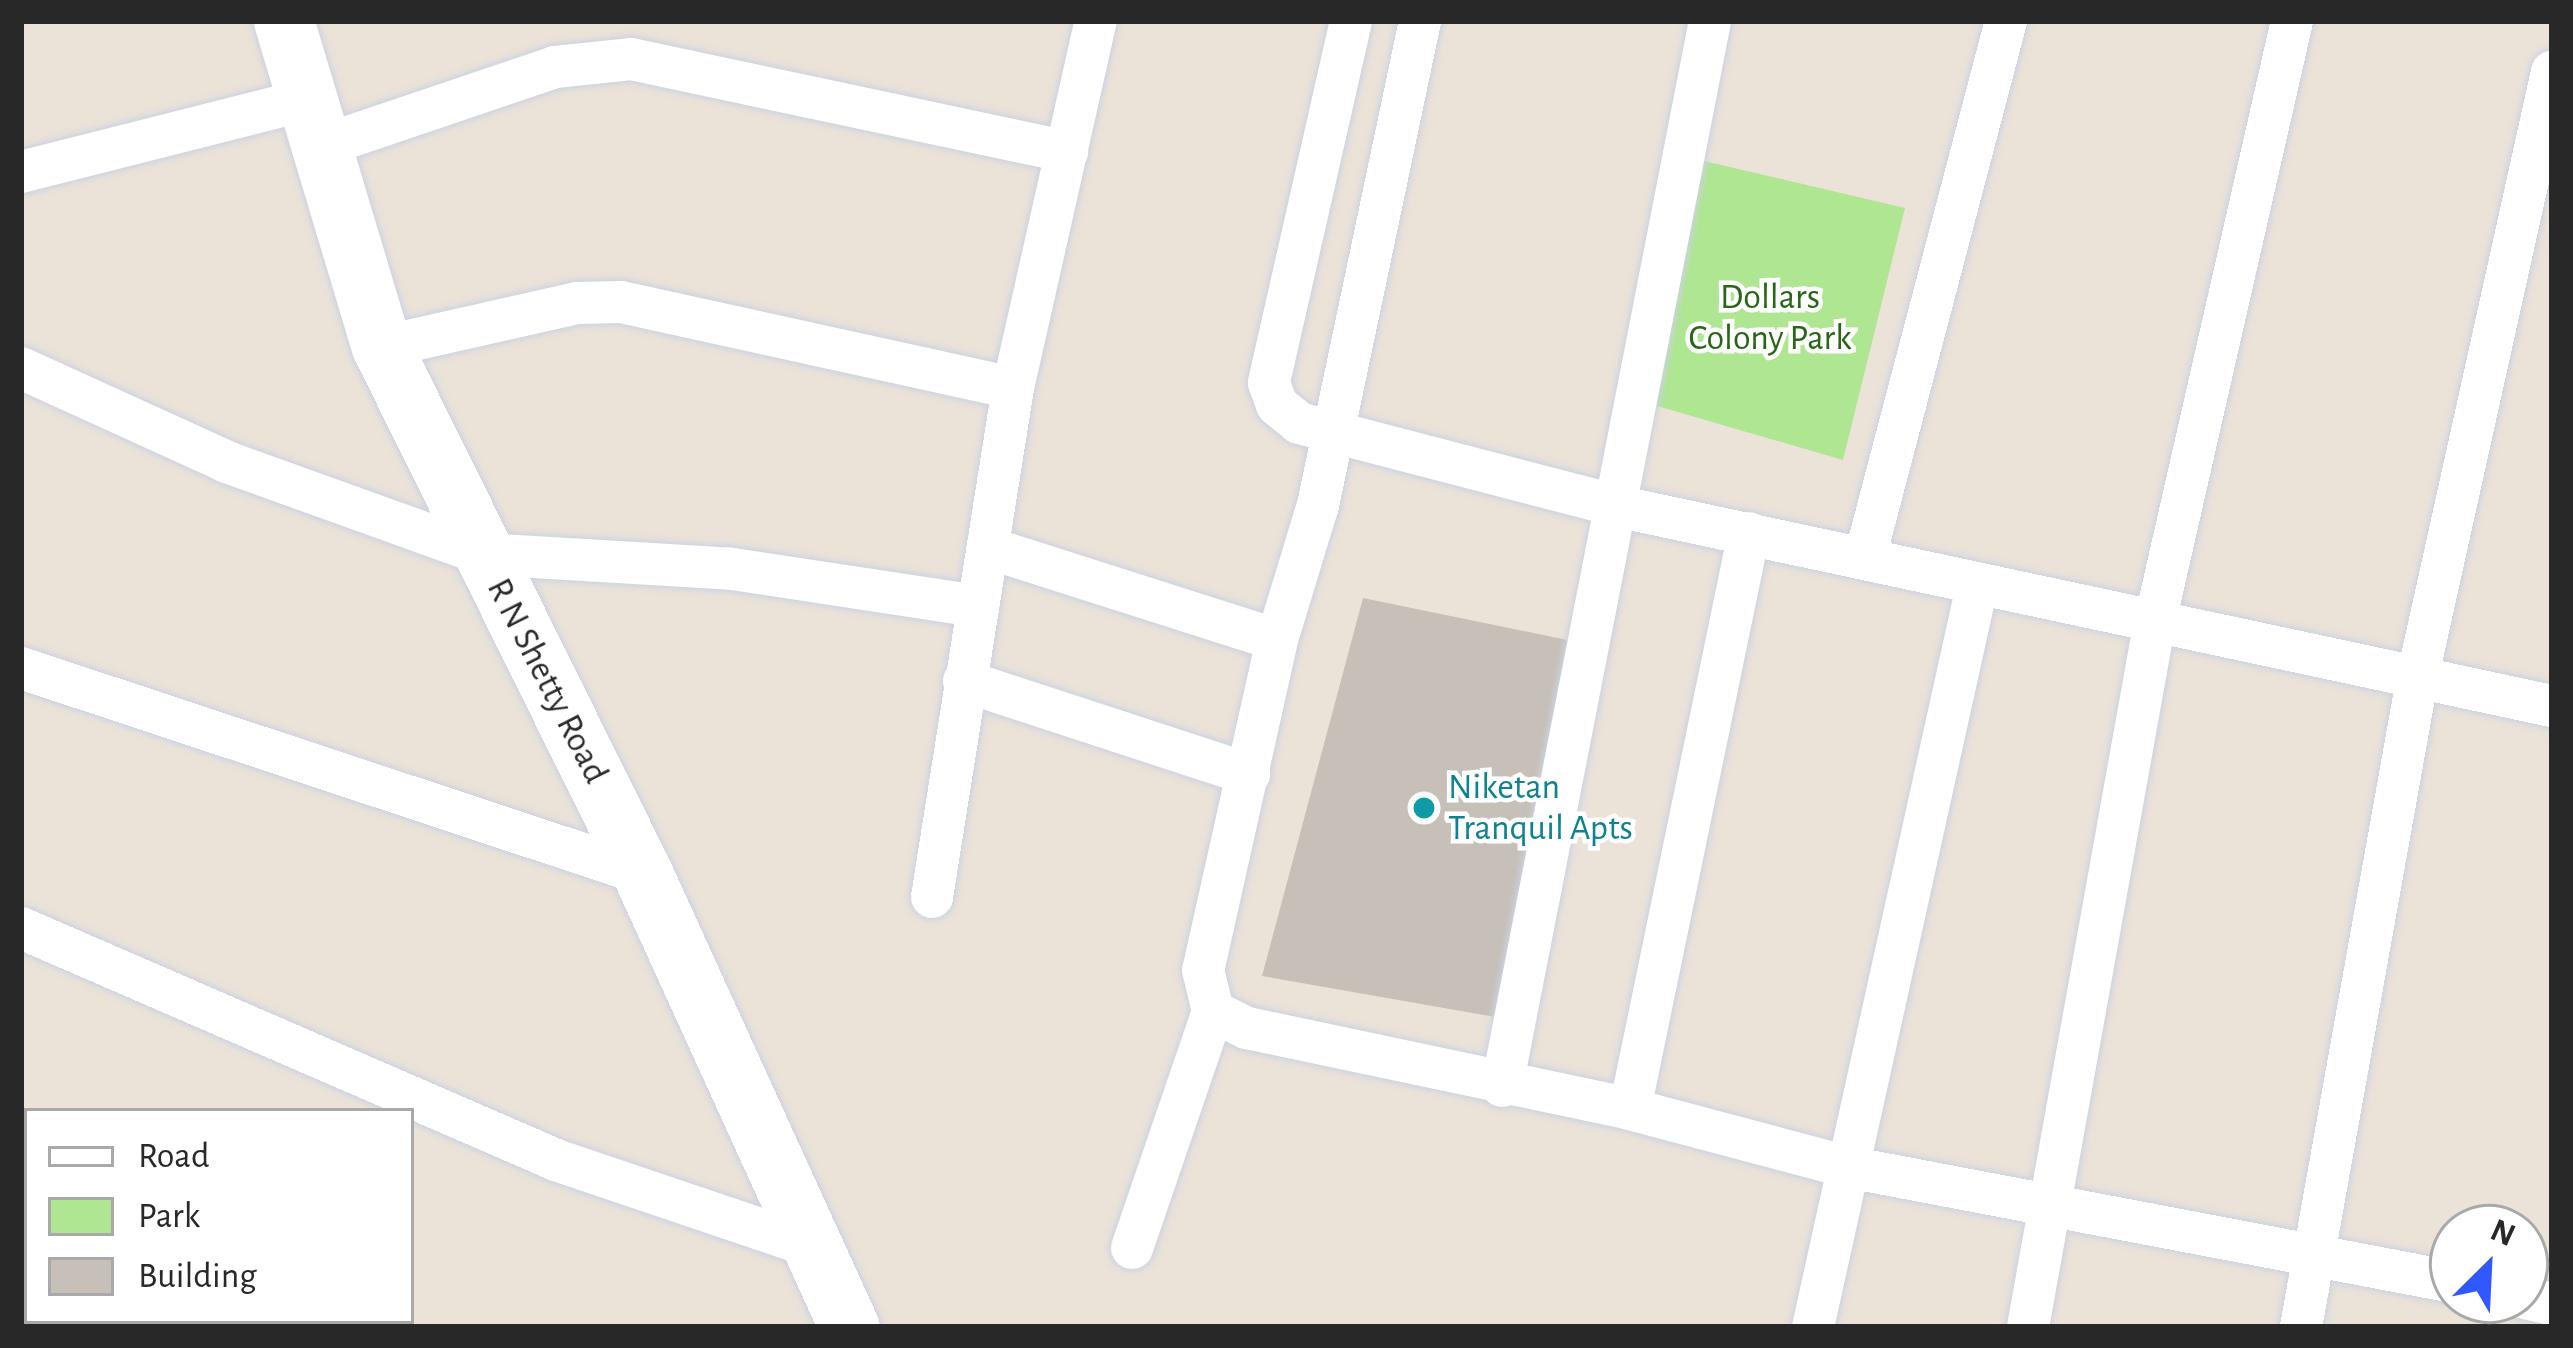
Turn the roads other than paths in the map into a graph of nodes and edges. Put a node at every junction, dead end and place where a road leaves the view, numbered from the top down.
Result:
1 (284, 21) edge
2 (1096, 21) edge
3 (1351, 21) edge
4 (1420, 21) edge
5 (1710, 21) edge
6 (2006, 21) edge
7 (2292, 21) edge
8 (2552, 72) edge
9 (314, 123) junction
10 (1067, 152) junction
11 (24, 165) edge
12 (382, 346) junction
13 (21, 368) edge
14 (1013, 388) junction
15 (1333, 436) junction
16 (1621, 508) junction
17 (1749, 532) junction
18 (989, 548) junction
19 (483, 554) junction
20 (1864, 557) junction
21 (1977, 586) junction
22 (978, 606) junction
23 (2154, 626) junction
24 (1277, 640) junction
25 (21, 668) edge
26 (2417, 676) junction
27 (964, 681) junction
28 (2552, 706) edge
29 (1249, 774) junction
30 (644, 874) junction
31 (932, 897) dead end
32 (21, 928) edge
33 (1213, 1011) junction
34 (1502, 1086) junction
35 (1630, 1109) junction
36 (1848, 1167) junction
37 (2050, 1203) junction
38 (810, 1246) junction
39 (1132, 1248) dead end
40 (2313, 1252) junction
41 (2429, 1277) edge
42 (2552, 1307) edge
43 (849, 1327) edge
44 (1813, 1327) edge
45 (2028, 1327) edge
46 (2301, 1327) edge
47 (2550, 1327) edge

1 - 9 street, R N Shetty Road
2 - 10 street
3 - 15 street
4 - 15 street
5 - 16 street
6 - 20 street
7 - 23 street
8 - 26 street
9 - 10 street
9 - 11 street
9 - 12 street, R N Shetty Road
10 - 14 street
12 - 14 street
12 - 19 street, R N Shetty Road
13 - 19 street
14 - 18 street
15 - 16 street
15 - 24 street
16 - 17 street
16 - 34 street
17 - 20 street
17 - 35 street
18 - 22 street
18 - 24 street
19 - 22 street
19 - 30 street, R N Shetty Road
20 - 21 street
21 - 23 street
21 - 36 street
22 - 27 street
23 - 26 street
23 - 37 street
24 - 29 street
25 - 30 street
26 - 28 street
26 - 40 street
27 - 29 street
27 - 31 street
29 - 33 street
30 - 38 street, R N Shetty Road
32 - 38 street
33 - 34 street
33 - 39 street
34 - 35 street
35 - 36 street
36 - 37 street
36 - 44 street
37 - 40 street
37 - 45 street
38 - 43 street, R N Shetty Road
40 - 41 street
40 - 46 street
42 - 47 street

